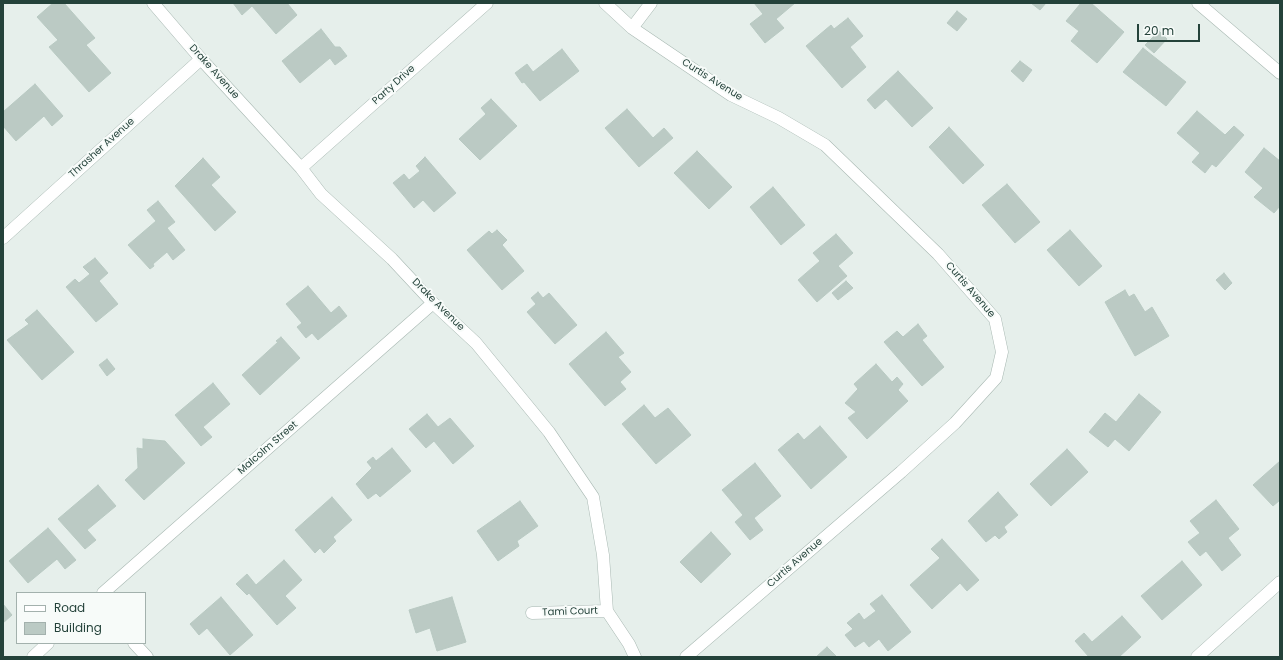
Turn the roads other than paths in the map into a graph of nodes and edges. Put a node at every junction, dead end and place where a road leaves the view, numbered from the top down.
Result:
1 (153, 3) edge
2 (487, 3) edge
3 (605, 3) edge
4 (651, 3) edge
5 (1198, 3) edge
6 (632, 28) junction
7 (201, 59) junction
8 (1280, 73) edge
9 (301, 168) junction
10 (3, 238) edge
11 (433, 303) junction
12 (1280, 582) edge
13 (104, 592) edge
14 (607, 611) junction
15 (532, 614) dead end
16 (47, 644) edge
17 (135, 644) edge
18 (33, 657) edge
19 (146, 657) edge
20 (635, 657) edge
21 (686, 657) edge
22 (1197, 657) edge

1 - 7 street, Drake Avenue
2 - 9 street, Party Drive
3 - 6 street, Curtis Avenue
4 - 6 street
5 - 8 street
6 - 21 street, Curtis Avenue
7 - 9 street, Drake Avenue
7 - 10 street, Thrasher Avenue
9 - 11 street, Drake Avenue
11 - 13 street, Malcolm Street
11 - 14 street, Drake Avenue
12 - 22 street
14 - 15 street, Tami Court
14 - 20 street, Drake Avenue
16 - 18 street
17 - 19 street

